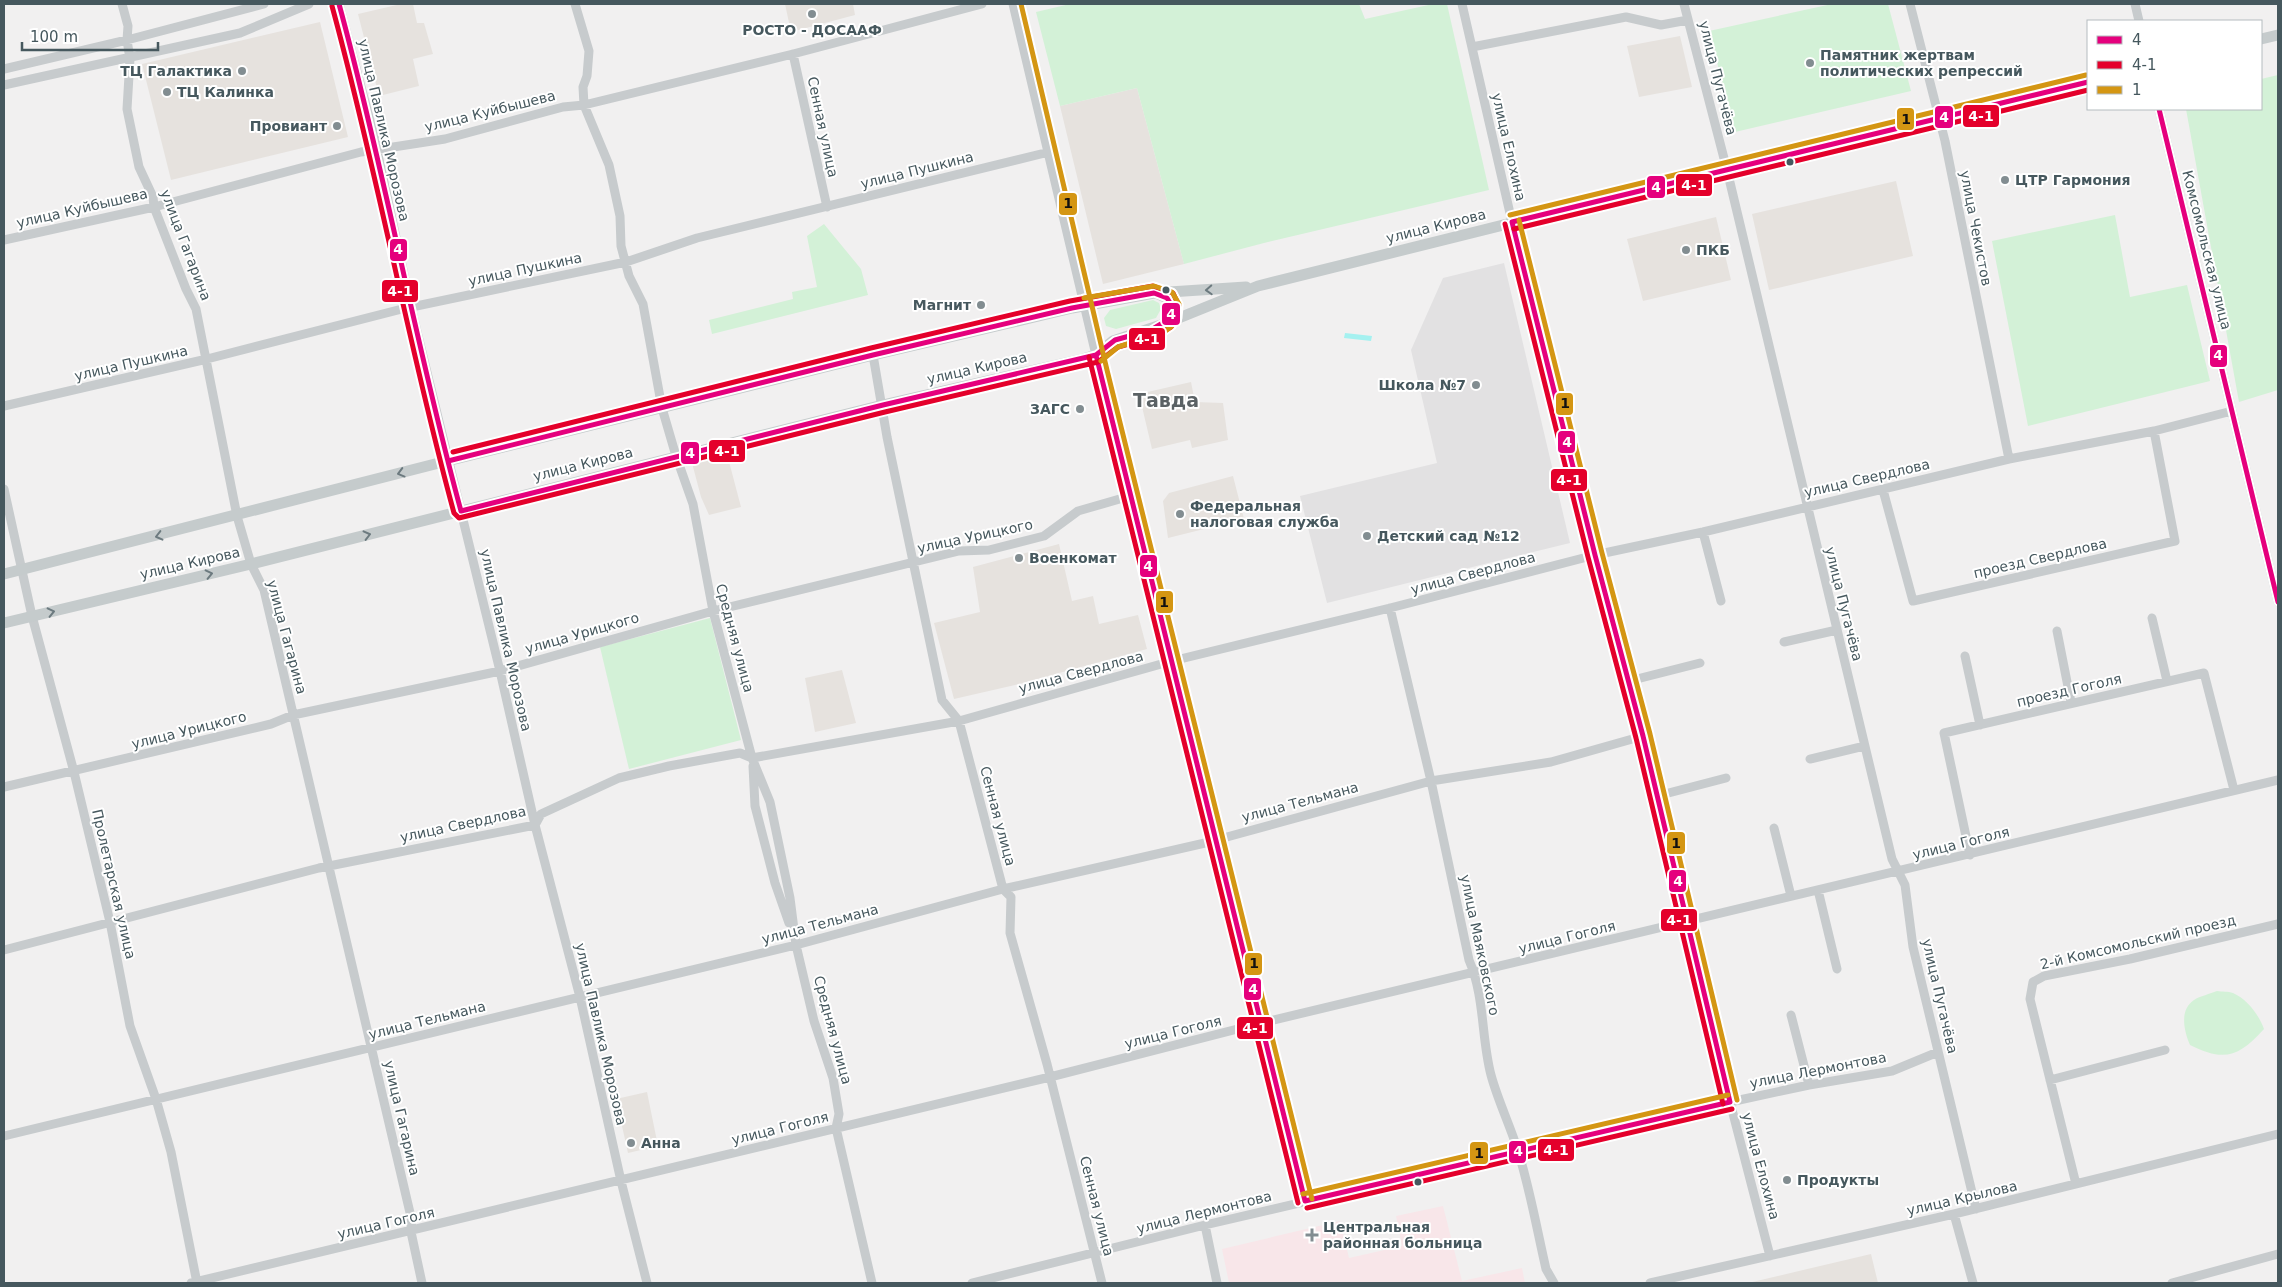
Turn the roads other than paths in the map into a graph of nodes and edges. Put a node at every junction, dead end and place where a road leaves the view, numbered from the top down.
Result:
1 (122, 4) edge
2 (264, 4) edge
3 (309, 4) edge
4 (339, 4) edge
5 (575, 4) edge
6 (982, 4) edge
7 (1013, 4) edge
8 (1462, 4) edge
9 (1684, 4) edge
10 (1910, 4) edge
11 (2135, 4) edge
12 (1688, 20) junction
13 (2139, 20) edge
14 (2278, 34) edge
15 (2262, 39) edge
16 (127, 40) junction
17 (1472, 47) junction
18 (793, 54) junction
19 (130, 59) junction
20 (4, 69) edge
21 (2087, 82) edge
22 (4, 85) edge
23 (584, 105) junction
24 (2159, 110) edge
25 (1938, 116) junction
26 (376, 150) junction
27 (1049, 152) junction
28 (1727, 170) junction
29 (154, 207) junction
30 (826, 207) junction
31 (1512, 222) junction
32 (4, 240) edge
33 (626, 262) junction
34 (1258, 286) junction
35 (1154, 293) junction
36 (1085, 305) junction
37 (411, 307) junction
38 (1164, 324) junction
39 (874, 355) junction
40 (1096, 355) junction
41 (207, 359) junction
42 (882, 405) junction
43 (4, 406) edge
44 (662, 408) junction
45 (2232, 411) junction
46 (2154, 431) junction
47 (676, 456) junction
48 (2009, 459) junction
49 (448, 461) junction
50 (4, 490) edge
51 (1883, 490) junction
52 (1130, 496) junction
53 (1806, 506) junction
54 (461, 511) junction
55 (237, 516) junction
56 (1703, 532) junction
57 (1595, 555) junction
58 (913, 563) junction
59 (251, 564) junction
60 (22, 570) junction
61 (4, 574) edge
62 (2277, 587) edge
63 (1721, 601) dead end
64 (2278, 602) edge
65 (1390, 608) junction
66 (713, 611) junction
67 (32, 616) junction
68 (2152, 618) dead end
69 (4, 623) edge
70 (1837, 630) junction
71 (2057, 631) dead end
72 (1784, 642) dead end
73 (1966, 656) dead end
74 (1172, 661) junction
75 (1700, 663) dead end
76 (500, 671) junction
77 (1629, 681) junction
78 (2167, 681) junction
79 (2071, 702) junction
80 (293, 715) junction
81 (959, 721) junction
82 (1980, 725) junction
83 (1643, 736) junction
84 (1864, 746) junction
85 (752, 758) junction
86 (1810, 759) dead end
87 (74, 772) junction
88 (1726, 778) dead end
89 (2278, 780) edge
90 (1431, 781) junction
91 (4, 787) edge
92 (2234, 790) junction
93 (1657, 796) junction
94 (535, 825) junction
95 (1774, 828) dead end
96 (1216, 839) junction
97 (1970, 854) junction
98 (329, 866) junction
99 (1899, 872) junction
100 (1003, 889) junction
101 (1818, 890) junction
102 (1791, 896) junction
103 (110, 922) junction
104 (1687, 922) junction
105 (2278, 924) edge
106 (796, 945) junction
107 (4, 950) edge
108 (1837, 969) dead end
109 (1475, 974) junction
110 (580, 997) junction
111 (1790, 1015) dead end
112 (1261, 1023) junction
113 (372, 1048) junction
114 (2165, 1050) dead end
115 (1938, 1052) junction
116 (1050, 1077) junction
117 (2050, 1080) junction
118 (1809, 1085) junction
119 (156, 1099) junction
120 (1730, 1102) junction
121 (836, 1128) junction
122 (2278, 1134) edge
123 (4, 1136) edge
124 (1518, 1152) junction
125 (621, 1181) junction
126 (2076, 1184) junction
127 (1305, 1202) junction
128 (1976, 1209) junction
129 (1954, 1214) junction
130 (1205, 1225) junction
131 (411, 1232) junction
132 (1094, 1253) junction
133 (2278, 1254) edge
134 (1770, 1256) junction
135 (195, 1283) edge
136 (422, 1283) edge
137 (647, 1283) edge
138 (872, 1283) edge
139 (972, 1283) edge
140 (1102, 1283) edge
141 (1217, 1283) edge
142 (1554, 1283) edge
143 (1650, 1283) edge
144 (1973, 1283) edge
145 (2172, 1283) edge

1 - 16 street, улица Гагарина
2 - 16 street
3 - 19 street
4 - 26 street, улица Павлика Морозова
5 - 23 street, Средняя улица
6 - 18 street, улица Куйбышева
7 - 27 street
8 - 17 street, улица Елохина
9 - 12 street, улица Пугачёва
10 - 25 street, улица Чекистов
11 - 13 street
12 - 17 street
12 - 28 street, улица Пугачёва
14 - 15 main road
16 - 19 street, улица Гагарина
16 - 20 street
17 - 31 street, улица Елохина
18 - 23 street, улица Куйбышева
18 - 30 street, Сенная улица
19 - 22 street
19 - 29 street, улица Гагарина
21 - 25 main road, улица Кирова
23 - 26 street, улица Куйбышева
23 - 33 street, Средняя улица
24 - 45 street, Комсомольская улица
25 - 28 main road, улица Кирова
25 - 48 street, улица Чекистов
26 - 29 street, улица Куйбышева
26 - 37 street, улица Павлика Морозова
27 - 30 street, улица Пушкина
27 - 36 street
28 - 31 main road, улица Кирова
28 - 53 street, улица Пугачёва
29 - 32 street, улица Куйбышева
29 - 41 street, улица Гагарина
30 - 33 street, улица Пушкина
31 - 34 main road, улица Кирова
31 - 57 street, улица Елохина
33 - 37 street, улица Пушкина
33 - 44 street, Средняя улица
34 -> 35 main road, улица Кирова
34 - 38 main road, улица Кирова
35 - 36 main road, улица Кирова
35 - 38 main road
36 - 39 main road, улица Кирова
36 - 40 street
37 - 41 street, улица Пушкина
37 - 49 street, улица Павлика Морозова
38 - 40 main road, улица Кирова
39 - 42 street, Сенная улица
39 - 44 main road, улица Кирова
40 - 42 main road, улица Кирова
40 - 52 street
41 - 43 street, улица Пушкина
41 - 55 street, улица Гагарина
42 - 47 main road, улица Кирова
42 - 58 street, Сенная улица
44 - 47 street, Средняя улица
44 - 49 main road, улица Кирова
45 - 46 street, улица Свердлова
45 - 62 street, Комсомольская улица
46 - 48 street, улица Свердлова
46 - 51 street, проезд Свердлова
47 - 54 main road, улица Кирова
47 - 66 street, Средняя улица
48 - 51 street, улица Свердлова
49 - 54 street, улица Павлика Морозова
49 -> 55 main road, улица Кирова
50 - 60 street, Пролетарская улица
51 - 53 street, улица Свердлова
52 - 58 street, улица Урицкого
52 - 74 street
53 - 56 street, улица Свердлова
53 - 70 street, улица Пугачёва
59 -> 54 main road, улица Кирова
54 - 76 street, улица Павлика Морозова
55 - 59 street, улица Гагарина
55 -> 60 main road, улица Кирова
56 - 57 street, улица Свердлова
56 - 63 street
57 - 65 street, улица Свердлова
57 - 77 street, улица Елохина
58 - 66 street, улица Урицкого
58 - 81 street, Сенная улица
67 -> 59 main road, улица Кирова
59 - 80 street, улица Гагарина
60 - 61 main road, улица Кирова
60 - 67 street, Пролетарская улица
62 - 64 street, Комсомольская улица
65 - 74 street, улица Свердлова
65 - 90 street, улица Маяковского
66 - 76 street, улица Урицкого
66 - 85 street, Средняя улица
67 - 69 main road, улица Кирова
67 - 87 street, Пролетарская улица
68 - 78 street
70 - 72 street
70 - 84 street, улица Пугачёва
71 - 79 street
73 - 82 street
74 - 81 street, улица Свердлова
74 - 96 street
75 - 77 street
76 - 80 street, улица Урицкого
76 - 94 street, улица Павлика Морозова
77 - 83 street, улица Елохина
78 - 79 street, проезд Гоголя
78 - 92 street, проезд Гоголя
79 - 82 street, проезд Гоголя
80 - 87 street, улица Урицкого
80 - 98 street, улица Гагарина
81 - 85 street, улица Свердлова
81 - 100 street, Сенная улица
82 - 97 street, проезд Гоголя
83 - 90 street, улица Тельмана
83 - 93 street, улица Елохина
84 - 86 street
84 - 99 street, улица Пугачёва
85 - 94 street, улица Свердлова
85 - 106 street, Средняя улица
85 - 106 street
87 - 91 street, улица Урицкого
87 - 103 street, Пролетарская улица
88 - 93 street
89 - 92 street, улица Гоголя
90 - 96 street, улица Тельмана
90 - 109 street, улица Маяковского
92 - 97 street, улица Гоголя
93 - 104 street, улица Елохина
94 - 98 street, улица Свердлова
94 - 110 street, улица Павлика Морозова
95 - 102 street
96 - 100 street, улица Тельмана
96 - 112 street
97 - 99 street, улица Гоголя
98 - 103 street, улица Свердлова
98 - 113 street, улица Гагарина
99 - 101 street, улица Гоголя
99 - 115 street, улица Пугачёва
100 - 106 street, улица Тельмана
100 - 116 street, Сенная улица
101 - 102 street, улица Гоголя
101 - 108 street
102 - 104 street, улица Гоголя
103 - 107 street, улица Свердлова
103 - 119 street, Пролетарская улица
104 - 109 street, улица Гоголя
104 - 120 street, улица Елохина
105 - 117 street, 2-й Комсомольский проезд
106 - 110 street, улица Тельмана
106 - 121 street, Средняя улица
109 - 112 street, улица Гоголя
109 - 124 street, улица Маяковского
110 - 113 street, улица Тельмана
110 - 125 street, улица Павлика Морозова
111 - 118 street
112 - 116 street, улица Гоголя
112 - 127 street
113 - 119 street, улица Тельмана
113 - 131 street, улица Гагарина
114 - 117 street
115 - 118 street, улица Лермонтова
115 - 128 street, улица Пугачёва
116 - 121 street, улица Гоголя
116 - 132 street, Сенная улица
117 - 126 street, 2-й Комсомольский проезд
118 - 120 street, улица Лермонтова
119 - 123 street, улица Тельмана
119 - 135 street, Пролетарская улица
120 - 124 street, улица Лермонтова
120 - 134 street, улица Елохина
121 - 125 street, улица Гоголя
121 - 138 street, Средняя улица
122 - 126 street, улица Крылова
124 - 127 street, улица Лермонтова
124 - 142 street, улица Маяковского
125 - 131 street, улица Гоголя
125 - 137 street, улица Павлика Морозова
126 - 128 street, улица Крылова
127 - 130 street, улица Лермонтова
128 - 129 street, улица Крылова
129 - 134 street, улица Крылова
129 - 144 street
130 - 132 street, улица Лермонтова
130 - 141 street
131 - 135 street, улица Гоголя
131 - 136 street, улица Гагарина
132 - 139 street, улица Лермонтова
132 - 140 street, Сенная улица
133 - 145 street
134 - 143 street, улица Крылова

